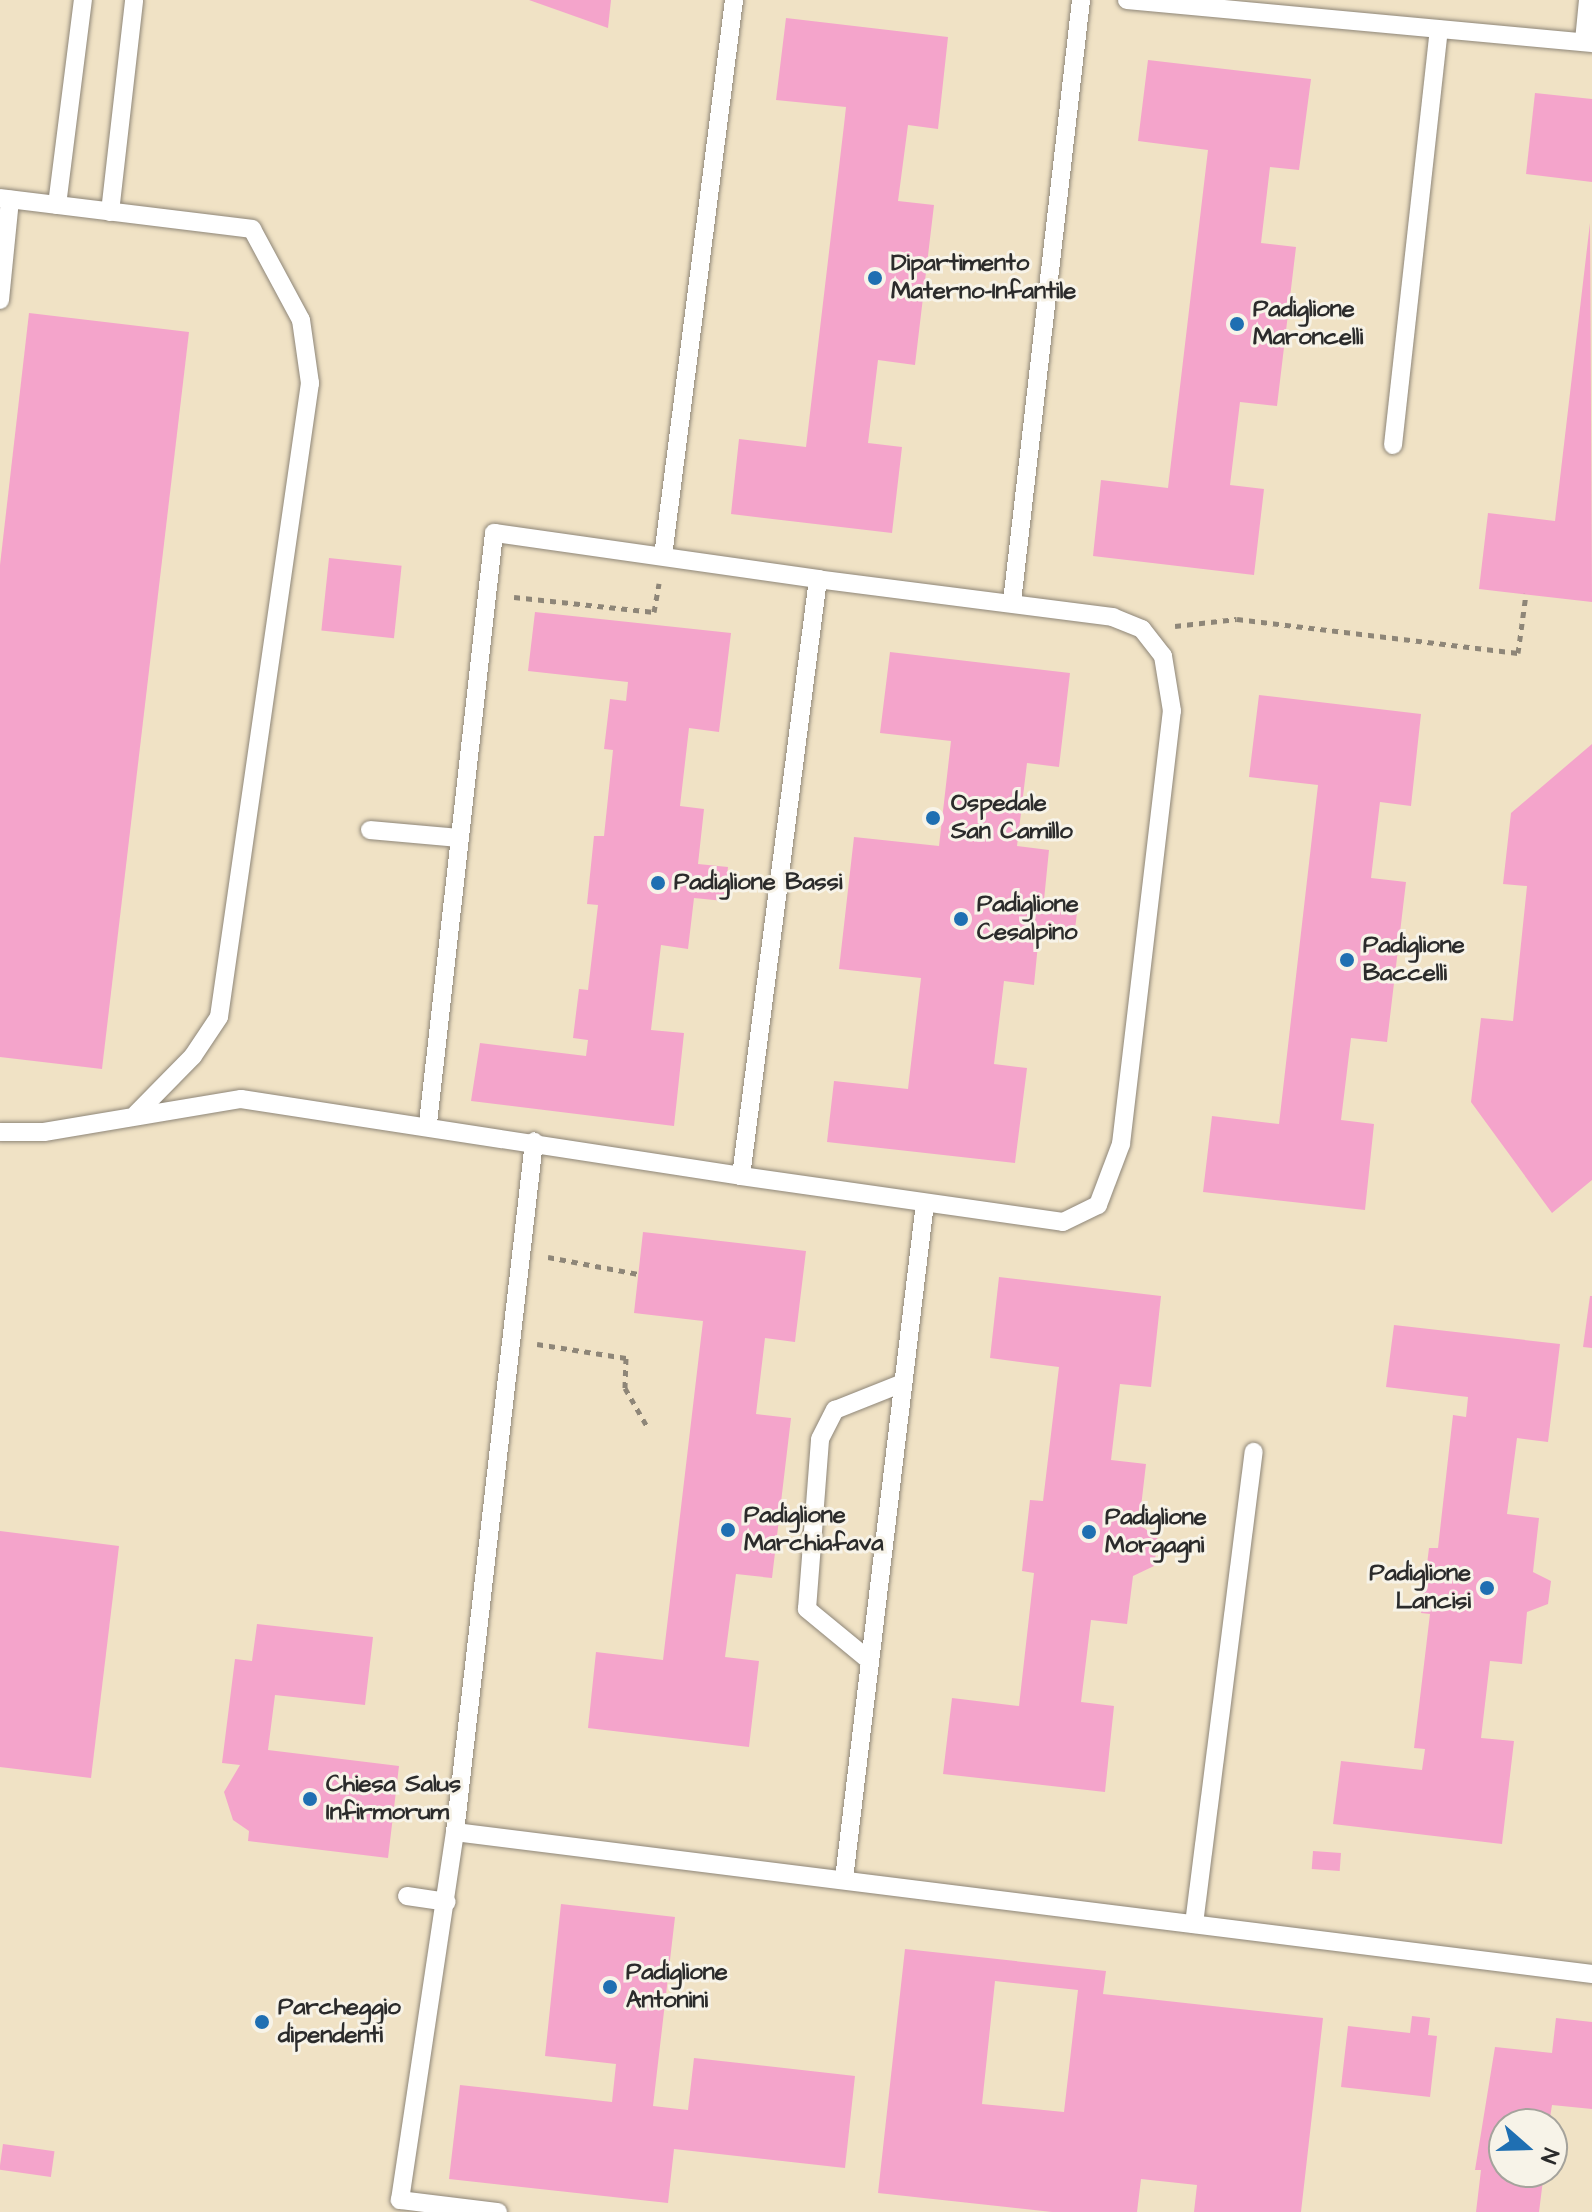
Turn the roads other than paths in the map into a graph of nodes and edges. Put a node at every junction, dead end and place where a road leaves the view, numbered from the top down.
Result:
1 (83, 0) edge
2 (134, 0) edge
3 (734, 0) edge
4 (1081, 0) edge
5 (1127, 0) edge
6 (1588, 0) edge
7 (1439, 30) junction
8 (1588, 42) edge
9 (5, 199) edge
10 (57, 205) junction
11 (110, 212) junction
12 (0, 300) edge
13 (1393, 445) dead end
14 (663, 556) junction
15 (818, 579) junction
16 (1012, 602) junction
17 (370, 830) dead end
18 (459, 838) junction
19 (136, 1114) junction
20 (428, 1123) junction
21 (0, 1132) edge
22 (534, 1142) junction
23 (741, 1176) junction
24 (925, 1203) junction
25 (903, 1383) junction
26 (1254, 1452) dead end
27 (870, 1661) junction
28 (455, 1832) junction
29 (844, 1879) junction
30 (407, 1896) dead end
31 (447, 1902) junction
32 (1194, 1924) junction
33 (1592, 1973) edge
34 (498, 2212) edge

1 - 10 lane
2 - 11 lane
3 - 14 lane
4 - 16 lane
5 - 7 lane
6 - 8 lane
7 - 8 lane
7 - 13 lane
9 - 10 lane
9 - 12 lane
10 - 11 lane
11 - 19 lane
14 - 15 lane
14 - 18 lane
15 - 16 lane
15 - 23 lane
16 - 24 lane
17 - 18 lane
18 - 20 lane
19 - 20 lane
19 - 21 lane
20 - 22 lane
22 - 23 lane
22 - 28 lane
23 - 24 lane
24 - 25 lane
25 - 27 lane
25 - 27 lane
26 - 32 lane
27 - 29 lane
28 - 29 lane
28 - 31 lane
29 - 32 lane
30 - 31 lane
31 - 34 lane
32 - 33 lane

